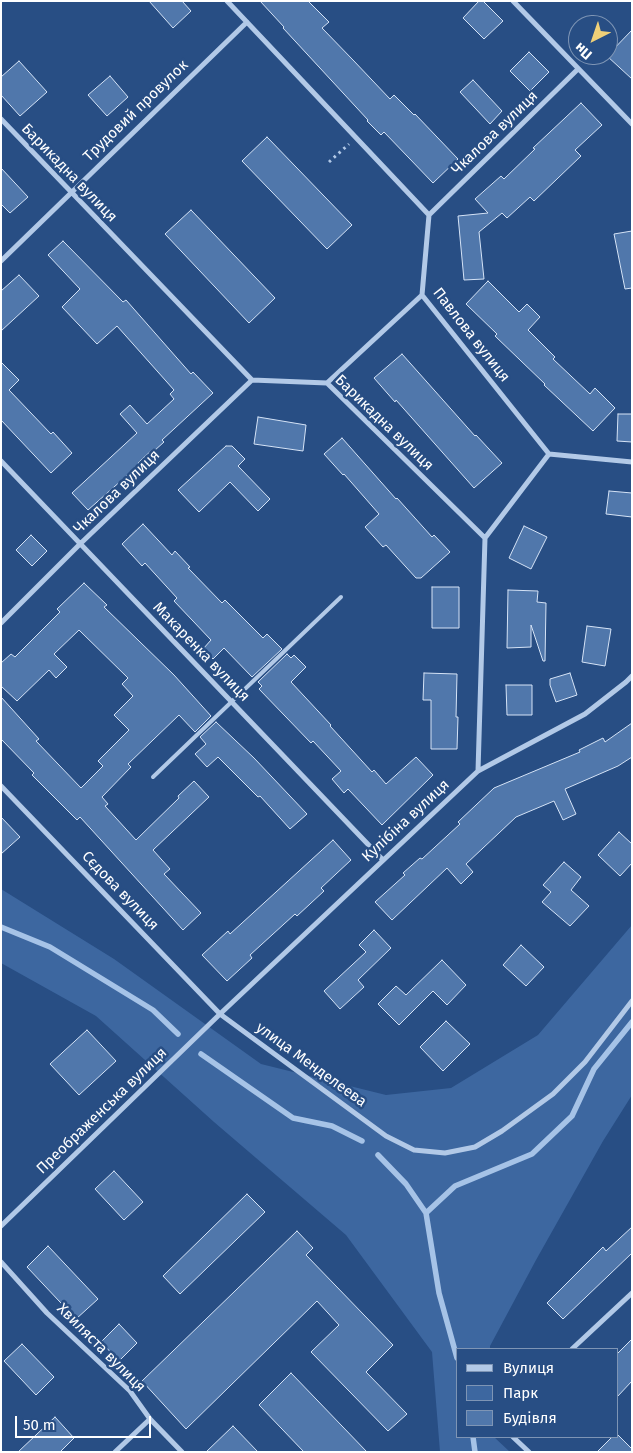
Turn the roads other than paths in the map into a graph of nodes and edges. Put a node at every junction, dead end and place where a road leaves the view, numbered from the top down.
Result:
1 (227, 1) edge
2 (513, 1) edge
3 (246, 22) junction
4 (578, 69) junction
5 (1, 119) edge
6 (632, 124) edge
7 (70, 192) junction
8 (429, 214) junction
9 (1, 260) edge
10 (422, 295) junction
11 (252, 380) junction
12 (327, 382) junction
13 (549, 454) junction
14 (1, 461) edge
15 (632, 462) edge
16 (485, 538) junction
17 (80, 544) junction
18 (341, 597) dead end
19 (1, 624) edge
20 (632, 676) edge
21 (232, 702) junction
22 (478, 771) junction
23 (153, 777) dead end
24 (1, 786) edge
25 (383, 860) junction
26 (632, 1001) edge
27 (220, 1014) junction
28 (1, 1226) edge
29 (1, 1262) edge
30 (632, 1293) edge
31 (573, 1348) edge
32 (150, 1418) junction
33 (514, 1438) edge
34 (115, 1452) edge
35 (182, 1452) edge
36 (529, 1452) edge

1 - 3 street
2 - 4 street
3 - 7 street, Трудовий провулок
3 - 8 street
4 - 6 street
4 - 8 street, Чкалова вулиця
5 - 7 street, Барикадна вулиця
7 - 9 street, Трудовий провулок
7 - 11 street, Барикадна вулиця
8 - 10 street, Павлова вулиця
10 - 12 street
10 - 13 street, Павлова вулиця
11 - 12 street, Барикадна вулиця
11 - 17 street, Чкалова вулиця
12 - 16 street, Барикадна вулиця
13 - 15 street
13 - 16 street
14 - 17 street, Макаренка вулиця
16 - 22 street
17 - 19 street, Чкалова вулиця
17 - 21 street, Макаренка вулиця
18 - 21 lane
20 - 22 street, Кулібіна вулиця
21 - 23 lane
21 - 25 street, Макаренка вулиця
22 - 25 street, Кулібіна вулиця
24 - 27 street, Сєдова вулиця
25 - 27 street, Кулібіна вулиця
26 - 27 street, улица Менделеева
27 - 28 street, Преображенська вулиця
29 - 32 street, Хвиляста вулиця
30 - 31 street
32 - 34 street
32 - 35 street, Хвиляста вулиця
33 - 36 street

